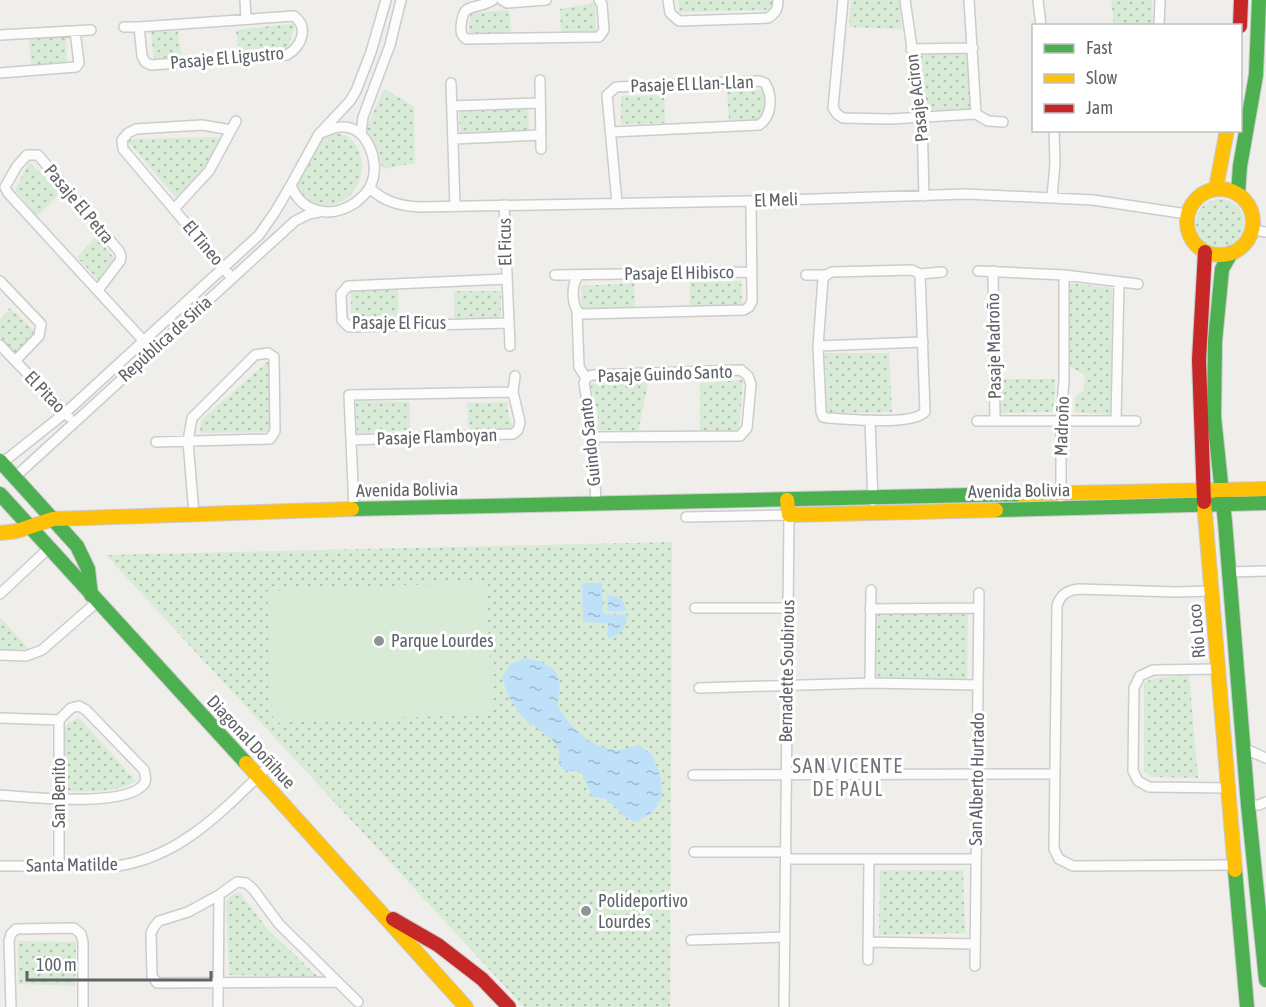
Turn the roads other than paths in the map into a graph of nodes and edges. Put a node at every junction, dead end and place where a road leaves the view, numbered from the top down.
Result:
1 (245, 0) edge
2 (386, 0) edge
3 (401, 0) edge
4 (493, 0) edge
5 (502, 0) edge
6 (546, 0) edge
7 (599, 0) edge
8 (668, 0) edge
9 (778, 0) edge
10 (843, 0) edge
11 (905, 0) edge
12 (969, 0) edge
13 (1038, 0) edge
14 (1160, 0) edge
15 (1241, 0) edge
16 (1259, 0) edge
17 (246, 19) junction
18 (1041, 24) edge
19 (1159, 24) edge
20 (1240, 24) edge
21 (124, 27) dead end
22 (139, 27) junction
23 (91, 30) dead end
24 (75, 31) junction
25 (0, 35) edge
26 (972, 48) junction
27 (911, 49) junction
28 (0, 73) edge
29 (540, 80) dead end
30 (451, 83) dead end
31 (540, 103) junction
32 (452, 106) junction
33 (976, 114) junction
34 (922, 116) junction
35 (236, 121) dead end
36 (1003, 122) dead end
37 (231, 130) junction
38 (610, 132) junction
39 (1054, 132) edge
40 (1227, 132) edge
41 (319, 134) junction
42 (361, 134) junction
43 (541, 135) junction
44 (454, 139) junction
45 (541, 149) dead end
46 (291, 184) junction
47 (370, 188) junction
48 (1216, 188) junction
49 (1238, 194) junction
50 (924, 196) junction
51 (1052, 197) junction
52 (751, 201) junction
53 (617, 203) junction
54 (504, 205) junction
55 (455, 207) junction
56 (174, 208) junction
57 (322, 212) junction
58 (1187, 214) junction
59 (1259, 231) edge
60 (1205, 252) junction
61 (1230, 253) junction
62 (223, 267) junction
63 (978, 271) dead end
64 (993, 271) junction
65 (751, 272) junction
66 (942, 272) dead end
67 (826, 274) junction
68 (920, 274) junction
69 (555, 275) dead end
70 (579, 275) junction
71 (806, 275) dead end
72 (1064, 275) junction
73 (232, 278) junction
74 (506, 279) junction
75 (0, 281) edge
76 (1119, 283) junction
77 (1138, 284) dead end
78 (98, 290) junction
79 (577, 311) junction
80 (508, 323) junction
81 (144, 340) junction
82 (923, 342) junction
83 (0, 345) edge
84 (510, 346) dead end
85 (818, 346) junction
86 (153, 351) junction
87 (15, 361) junction
88 (514, 376) dead end
89 (586, 378) junction
90 (513, 392) junction
91 (65, 413) junction
92 (870, 420) junction
93 (1061, 420) junction
94 (977, 421) dead end
95 (995, 421) junction
96 (1116, 421) junction
97 (1136, 421) dead end
98 (74, 423) junction
99 (593, 437) junction
100 (351, 440) junction
101 (188, 441) junction
102 (156, 442) dead end
103 (1, 462) edge
104 (15, 477) junction
105 (1266, 489) edge
106 (1203, 490) junction
107 (1221, 490) junction
108 (1061, 492) junction
109 (0, 494) edge
110 (872, 498) junction
111 (787, 500) junction
112 (1266, 503) edge
113 (596, 504) junction
114 (1204, 505) junction
115 (1224, 505) junction
116 (1059, 508) junction
117 (354, 509) junction
118 (874, 513) junction
119 (194, 514) junction
120 (789, 515) junction
121 (686, 517) dead end
122 (53, 519) junction
123 (28, 526) junction
124 (0, 533) edge
125 (49, 548) junction
126 (1266, 571) edge
127 (1230, 572) junction
128 (870, 590) dead end
129 (1211, 591) junction
130 (979, 593) dead end
131 (0, 594) edge
132 (94, 598) junction
133 (695, 608) dead end
134 (788, 608) junction
135 (979, 608) junction
136 (870, 609) junction
137 (0, 655) edge
138 (1218, 669) junction
139 (870, 683) junction
140 (978, 685) junction
141 (787, 686) junction
142 (699, 688) dead end
143 (0, 718) edge
144 (59, 720) junction
145 (1244, 747) junction
146 (1266, 758) edge
147 (270, 765) dead end
148 (787, 774) junction
149 (977, 774) junction
150 (1055, 774) junction
151 (693, 775) dead end
152 (258, 776) junction
153 (1229, 788) junction
154 (0, 795) edge
155 (59, 799) junction
156 (1266, 802) edge
157 (1248, 805) junction
158 (694, 852) dead end
159 (786, 856) junction
160 (869, 859) junction
161 (975, 859) junction
162 (0, 866) edge
163 (59, 866) junction
164 (1236, 866) junction
165 (219, 895) junction
166 (384, 914) junction
167 (785, 937) junction
168 (691, 940) dead end
169 (868, 942) junction
170 (975, 944) junction
171 (868, 960) dead end
172 (1265, 962) edge
173 (975, 966) dead end
174 (1266, 980) edge
175 (337, 982) junction
176 (219, 984) junction
177 (358, 1002) dead end
178 (11, 1007) edge
179 (83, 1007) edge
180 (218, 1007) edge
181 (466, 1007) edge
182 (509, 1007) edge
183 (784, 1007) edge
184 (1247, 1007) edge

1 - 17 street
2 - 41 street
3 - 42 street
4 - 7 street
5 - 6 street
8 - 9 street
10 - 34 street
11 - 27 street, Pasaje Aciron
12 - 26 street
13 - 18 street
14 - 19 street
15 - 20 street
16 - 49 street
17 - 22 street, Pasaje El Ligustro
17 - 22 street, Pasaje El Ligustro
21 - 22 street, Pasaje El Ligustro
23 - 24 street
24 - 25 street
24 - 28 street
26 - 27 street
26 - 33 street
27 - 34 street, Pasaje Aciron
29 - 31 street
30 - 32 street
31 - 32 street
31 - 43 street
32 - 44 street
33 - 34 street
33 - 36 street
34 - 50 street, Pasaje Aciron
35 - 37 street
37 - 56 street
37 - 56 street, El Tineo
38 - 38 street, Pasaje El Llan-Llan
38 - 53 street
39 - 51 street
40 - 48 street
41 - 42 street
41 - 46 street
42 - 47 street
43 - 44 street
43 - 45 street
44 - 55 street
46 - 57 street
46 - 62 street, República de Siria
47 - 55 street, El Meli
47 - 57 street
48 - 49 street
48 - 58 street
49 - 59 street
50 - 51 street, El Meli
50 - 52 street, El Meli
51 - 58 street, El Meli
52 - 53 street, El Meli
52 - 65 street
53 - 54 street, El Meli
54 - 55 street, El Meli
54 - 74 street, El Ficus
56 - 62 street, El Tineo
57 - 73 street, República de Siria
58 - 60 street
59 - 61 street
60 - 61 street
60 - 106 street, Río Loco
61 - 107 street, Río Loco
62 - 73 street, El Tineo
62 - 81 street, República de Siria
63 - 64 street, Pasaje Madroño
64 - 72 street, Pasaje Madroño
64 - 95 street, Pasaje Madroño
65 - 70 street, Pasaje El Hibisco
65 - 79 street, Pasaje El Hibisco
66 - 68 street
67 - 68 street
67 - 71 street
67 - 85 street
68 - 82 street
69 - 70 street, Pasaje El Hibisco
70 - 79 street
72 - 76 street, Pasaje Madroño
72 - 93 street, Madroño
73 - 86 street, República de Siria
74 - 80 street, El Ficus
74 - 80 street, Pasaje El Ficus
75 - 87 street, El Pitao
76 - 77 street, Pasaje Madroño
76 - 96 street
78 - 78 street, Pasaje El Petra
78 - 81 street
79 - 89 street, Guindo Santo
80 - 84 street, El Ficus
81 - 86 street
81 - 91 street, República de Siria
82 - 85 street
82 - 92 street
83 - 87 street, El Pitao
85 - 92 street
86 - 98 street, República de Siria
87 - 91 street, El Pitao
88 - 90 street, Pasaje Flamboyan
89 - 99 street, Guindo Santo
89 - 99 street, Pasaje Guindo Santo
90 - 100 street, Pasaje Flamboyan
90 - 100 street
91 - 98 street, El Pitao
91 - 103 street, República de Siria
92 - 110 street
93 - 95 street, Pasaje Madroño
93 - 96 street, Pasaje Madroño
93 - 108 street, Madroño
94 - 95 street, Pasaje Madroño
96 - 97 street, Pasaje Madroño
98 - 104 street, República de Siria
99 - 113 street, Guindo Santo
100 - 117 street
101 - 101 street
101 - 102 street
101 - 119 street
103 - 104 street
104 - 122 street
105 - 107 street, Avenida Bolivia
106 - 107 street, Avenida Bolivia
106 - 108 street, Avenida Bolivia
106 - 114 street, Río Loco
107 - 115 street, Río Loco
108 - 110 street, Avenida Bolivia
108 - 116 street, Madroño
109 - 123 street, Diagonal Doñihue
110 - 111 street, Avenida Bolivia
110 - 118 street
111 - 113 street, Avenida Bolivia
111 - 120 street
112 - 115 street, Avenida Bolivia
113 - 117 street, Avenida Bolivia
114 - 115 street, Avenida Bolivia
114 - 116 street, Avenida Bolivia
114 - 129 street, Río Loco
115 - 127 street, Río Loco
116 - 118 street, Avenida Bolivia
117 - 119 street, Avenida Bolivia
118 - 120 street, Avenida Bolivia
119 - 122 street, Avenida Bolivia
120 - 121 street
120 - 134 street, Bernadette Soubirous
122 - 123 street, Avenida Bolivia
122 - 132 street
123 - 124 street, Avenida Bolivia
123 - 125 street, Diagonal Doñihue
125 - 131 street
125 - 132 street, Diagonal Doñihue
126 - 127 street
127 - 145 street, Río Loco
128 - 136 street
129 - 138 street, Río Loco
129 - 150 street
130 - 135 street, San Alberto Hurtado
132 - 137 street
132 - 152 street, Diagonal Doñihue
133 - 134 street
134 - 141 street, Bernadette Soubirous
135 - 136 street
135 - 140 street, San Alberto Hurtado
136 - 139 street
138 - 153 street, Río Loco
138 - 153 street
139 - 140 street
139 - 141 street
140 - 149 street, San Alberto Hurtado
141 - 142 street
141 - 148 street, Bernadette Soubirous
143 - 144 street
144 - 155 street, San Benito
144 - 155 street
145 - 146 street
145 - 157 street, Río Loco
147 - 152 street, Santa Matilde
148 - 149 street
148 - 151 street
148 - 159 street, Bernadette Soubirous
149 - 150 street
149 - 161 street, San Alberto Hurtado
150 - 164 street
152 - 163 street, Santa Matilde
152 - 166 street, Diagonal Doñihue
153 - 164 street, Río Loco
154 - 155 street
155 - 163 street, San Benito
156 - 157 street
157 - 172 street, Río Loco
158 - 159 street
159 - 160 street
159 - 167 street, Bernadette Soubirous
160 - 161 street
160 - 169 street
161 - 170 street, San Alberto Hurtado
162 - 163 street, Santa Matilde
164 - 184 street, Río Loco
165 - 175 street
165 - 176 street
165 - 176 street
166 - 181 street, Diagonal Doñihue
166 - 182 street, Diagonal Doñihue
167 - 168 street
167 - 183 street, Bernadette Soubirous
169 - 170 street
169 - 171 street
170 - 173 street, San Alberto Hurtado
172 - 174 street, Río Loco
175 - 176 street
175 - 177 street
176 - 180 street
178 - 179 street

